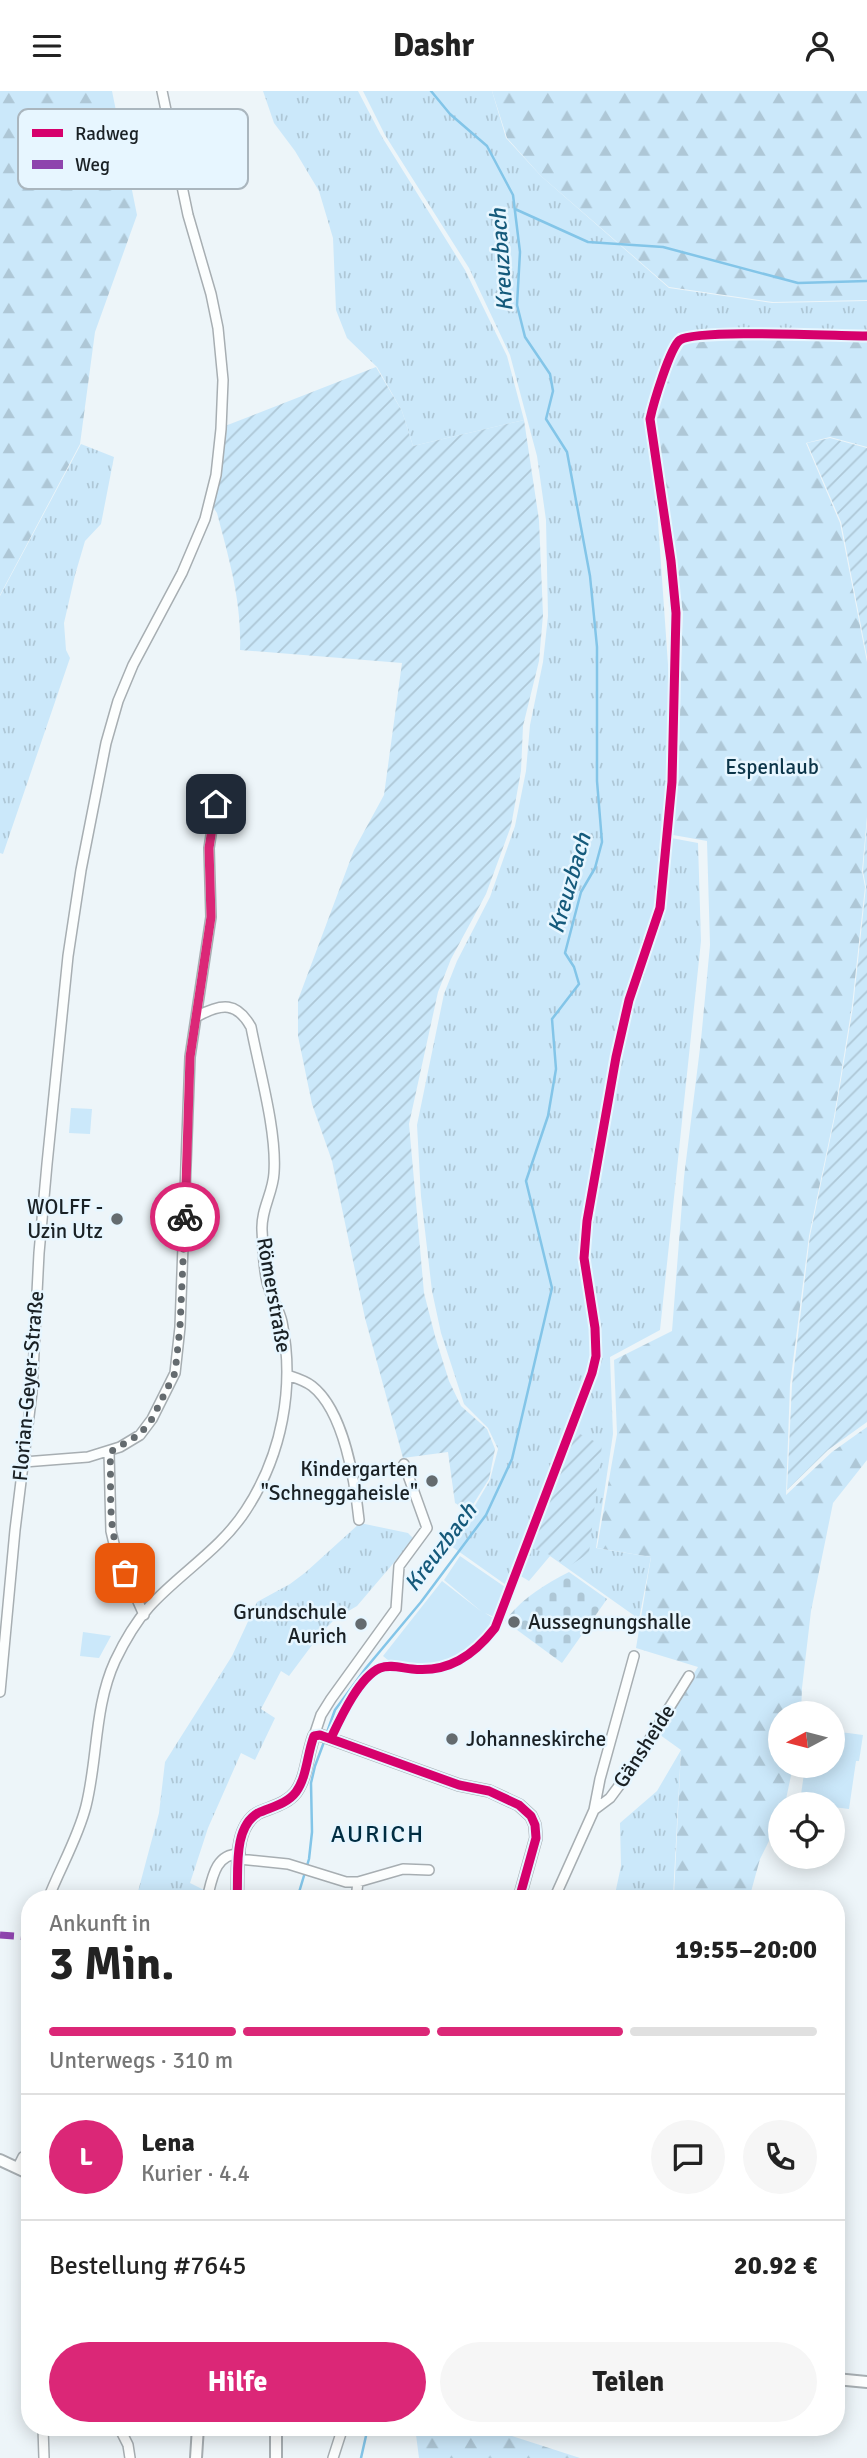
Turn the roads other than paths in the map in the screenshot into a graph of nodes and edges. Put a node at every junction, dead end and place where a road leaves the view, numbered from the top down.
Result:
1 (162, 91) edge
2 (166, 109) edge
3 (183, 189) edge
4 (216, 804) dead end
5 (198, 1016) junction
6 (287, 1375) junction
7 (110, 1452) junction
8 (24, 1462) junction
9 (404, 1464) dead end
10 (359, 1520) dead end
11 (144, 1615) junction
12 (634, 1656) dead end
13 (689, 1676) dead end
14 (0, 1692) edge
15 (321, 1737) junction
16 (594, 1810) junction
17 (239, 1856) junction
18 (429, 1870) dead end
19 (358, 1882) junction
20 (52, 1890) edge
21 (210, 1890) edge
22 (237, 1890) edge
23 (357, 1890) edge
24 (522, 1890) edge
25 (558, 1890) edge
26 (0, 2160) edge
27 (21, 2161) edge
28 (18, 2167) junction
29 (21, 2169) edge
30 (845, 2380) edge
31 (867, 2382) edge
32 (43, 2436) edge
33 (123, 2436) edge
34 (197, 2436) edge
35 (276, 2436) edge
36 (340, 2436) edge
37 (44, 2458) edge
38 (130, 2458) edge
39 (196, 2458) edge
40 (276, 2458) edge
41 (333, 2458) edge

1 - 2 street, Florian-Geyer-Straße
3 - 8 street, Florian-Geyer-Straße
4 - 5 street
5 - 6 street, Römerstraße
5 - 7 street
6 - 10 street
6 - 11 street, Römerstraße
7 - 8 street
7 - 11 street
8 - 14 street, Florian-Geyer-Straße
9 - 15 street
11 - 20 street, Römerstraße
12 - 16 street
13 - 16 street, Gänsheide
15 - 17 main road
15 - 24 main road
16 - 25 street
17 - 19 street
17 - 21 street
17 - 22 main road
18 - 19 street
19 - 23 street
26 - 28 main road
27 - 28 street
28 - 29 main road
30 - 31 main road
32 - 37 street
33 - 38 street
34 - 39 main road
35 - 40 main road
36 - 41 street

